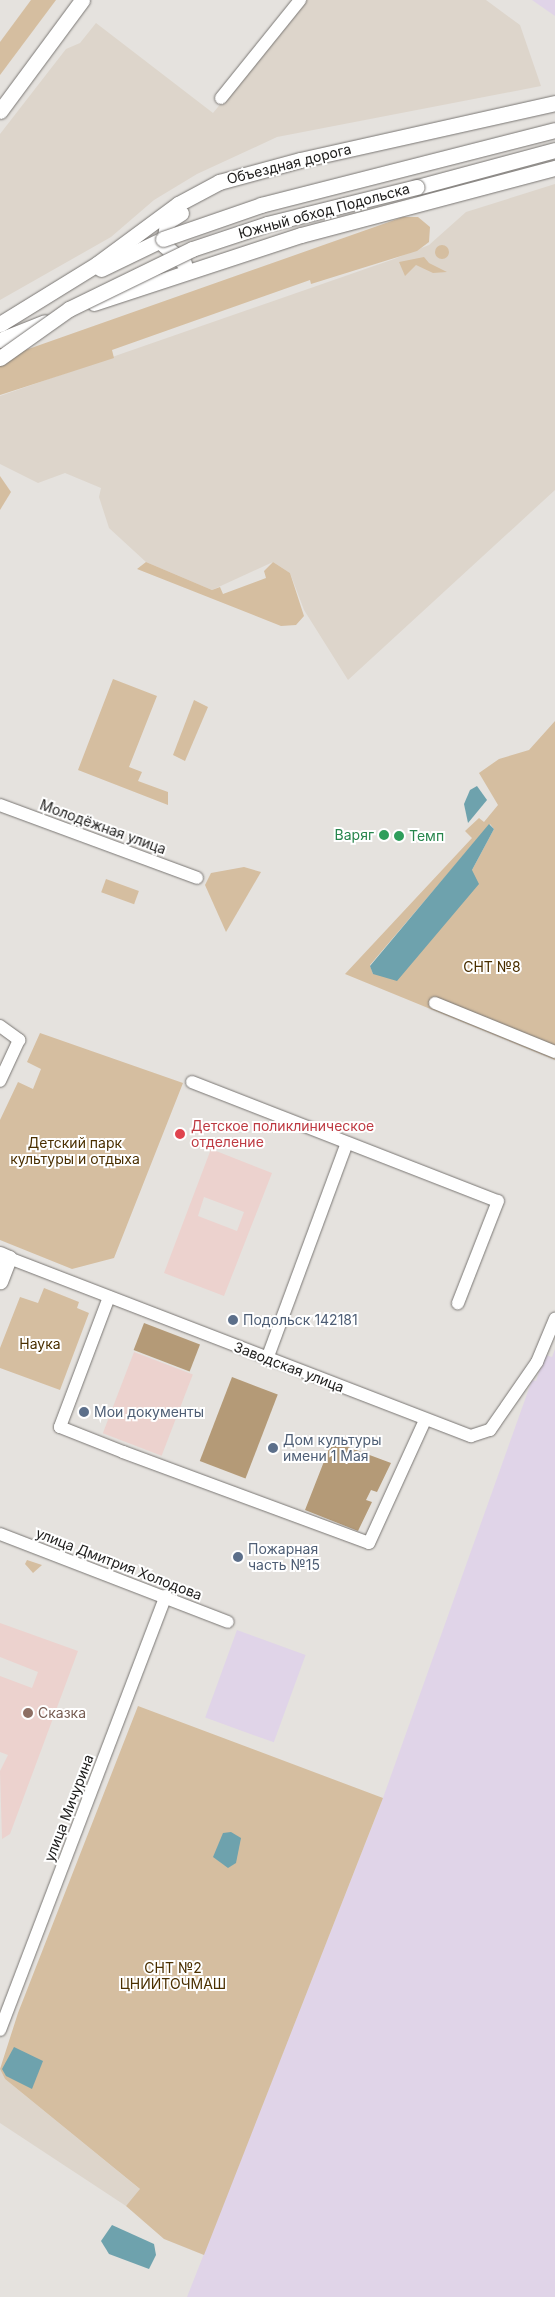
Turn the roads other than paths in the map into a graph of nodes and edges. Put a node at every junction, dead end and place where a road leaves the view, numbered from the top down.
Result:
1 (70, 0) edge
2 (82, 0) edge
3 (300, 0) edge
4 (0, 95) edge
5 (221, 98) dead end
6 (555, 103) edge
7 (0, 111) edge
8 (555, 130) edge
9 (555, 150) edge
10 (300, 160) junction
11 (555, 168) edge
12 (252, 251) junction
13 (0, 324) edge
14 (0, 335) edge
15 (0, 340) edge
16 (0, 358) edge
17 (0, 805) edge
18 (196, 878) dead end
19 (435, 1003) dead end
20 (0, 1026) edge
21 (555, 1052) edge
22 (0, 1081) edge
23 (192, 1082) dead end
24 (347, 1143) junction
25 (5, 1256) edge
26 (0, 1281) edge
27 (109, 1297) junction
28 (458, 1303) dead end
29 (555, 1319) edge
30 (267, 1359) junction
31 (425, 1420) junction
32 (0, 1534) edge
33 (166, 1596) junction
34 (228, 1622) dead end
35 (0, 2030) edge

1 - 4 main road
2 - 7 main road
3 - 5 street
6 - 10 main road, Объездная дорога
8 - 14 main road, Южный обход Подольска, bridge
9 - 16 main road, Южный обход Подольска, bridge
10 - 12 main road
10 - 13 main road, Объездная дорога
11 - 12 main road
12 - 15 main road
17 - 18 street, Молодёжная улица
19 - 21 street
20 - 22 street
23 - 24 street
24 - 28 street
24 - 30 street
25 - 26 main road
25 - 27 street, Заводская улица
27 - 30 street, Заводская улица
27 - 31 street
29 - 31 street, Заводская улица
30 - 31 street, Заводская улица
32 - 33 street, улица Дмитрия Холодова
33 - 34 street, улица Дмитрия Холодова
33 - 35 street, улица Мичурина

